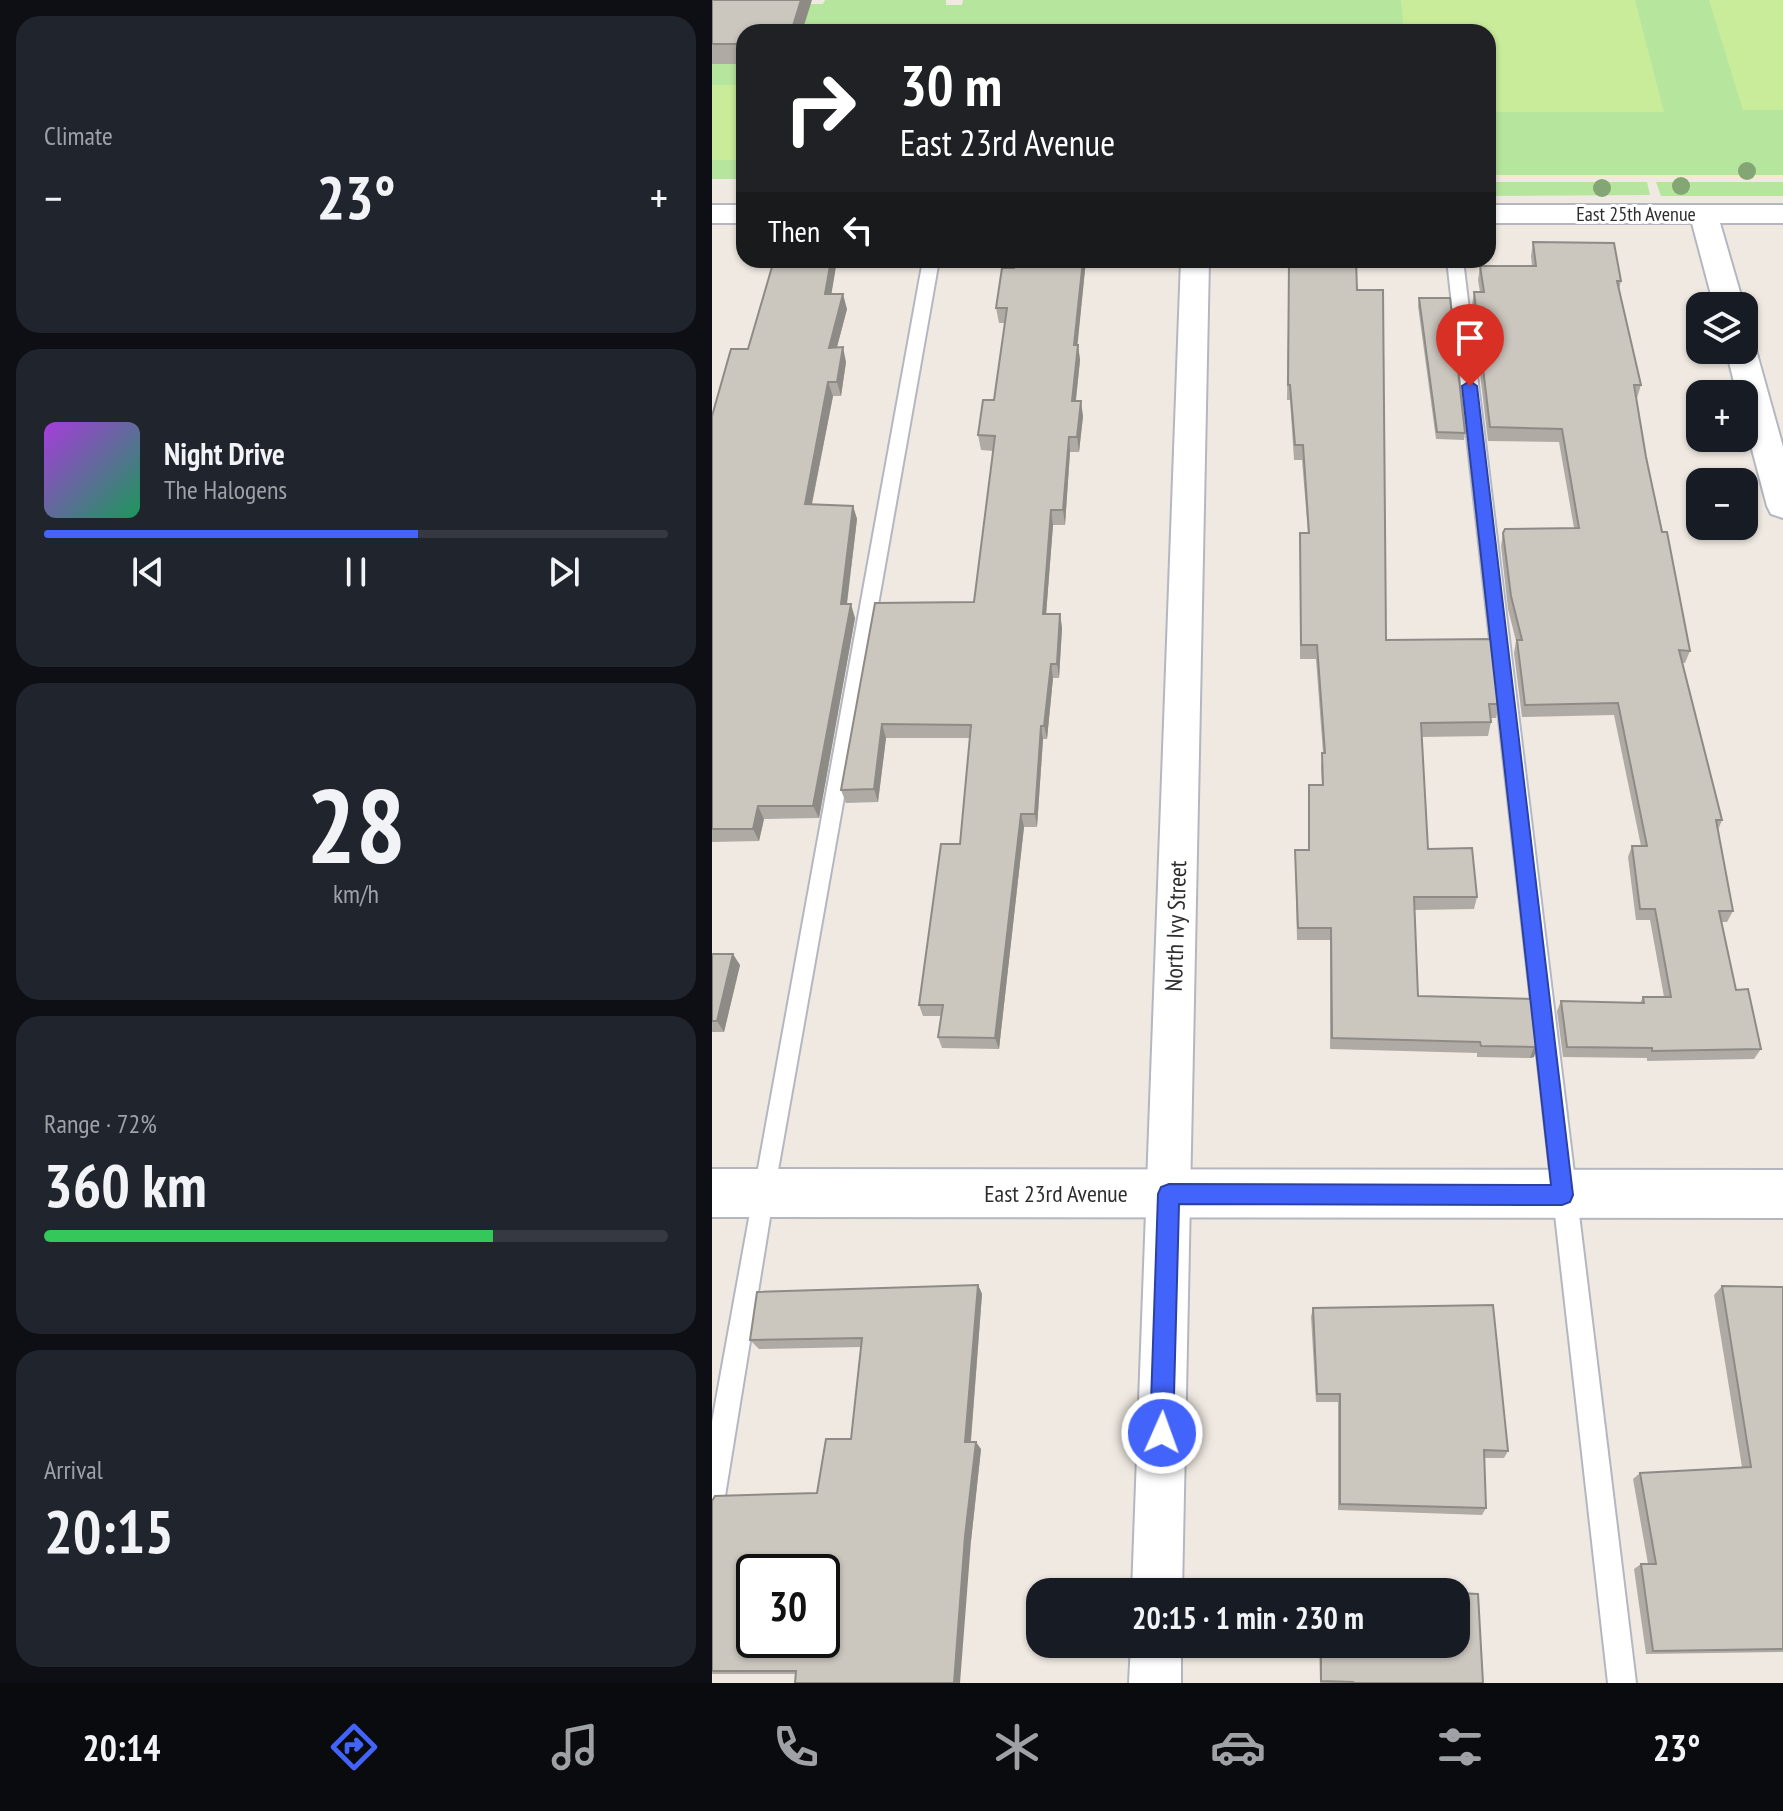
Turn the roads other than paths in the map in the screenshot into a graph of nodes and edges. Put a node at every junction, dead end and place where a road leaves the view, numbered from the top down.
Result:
1 (712, 214) edge
2 (736, 214) edge
3 (1496, 214) edge
4 (1704, 214) junction
5 (1783, 214) edge
6 (930, 268) edge
7 (1195, 268) edge
8 (1456, 268) edge
9 (1725, 292) edge
10 (1745, 364) edge
11 (1783, 506) edge
12 (712, 1193) edge
13 (763, 1193) junction
14 (1169, 1194) junction
15 (1783, 1194) edge
16 (1562, 1195) junction
17 (712, 1496) edge
18 (1157, 1578) edge
19 (1156, 1658) edge
20 (1155, 1683) edge
21 (1622, 1683) edge

1 - 2 street
3 - 4 street, East 25th Avenue
4 - 5 street, East 25th Avenue
4 - 9 street
6 - 13 lane
7 - 14 street, North Ivy Street
8 - 16 lane
10 - 11 street
12 - 13 street, East 23rd Avenue
13 - 14 street, East 23rd Avenue
13 - 17 lane
14 - 16 street, East 23rd Avenue
14 - 18 street, North Ivy Street
15 - 16 street, East 23rd Avenue
16 - 21 lane
19 - 20 street

